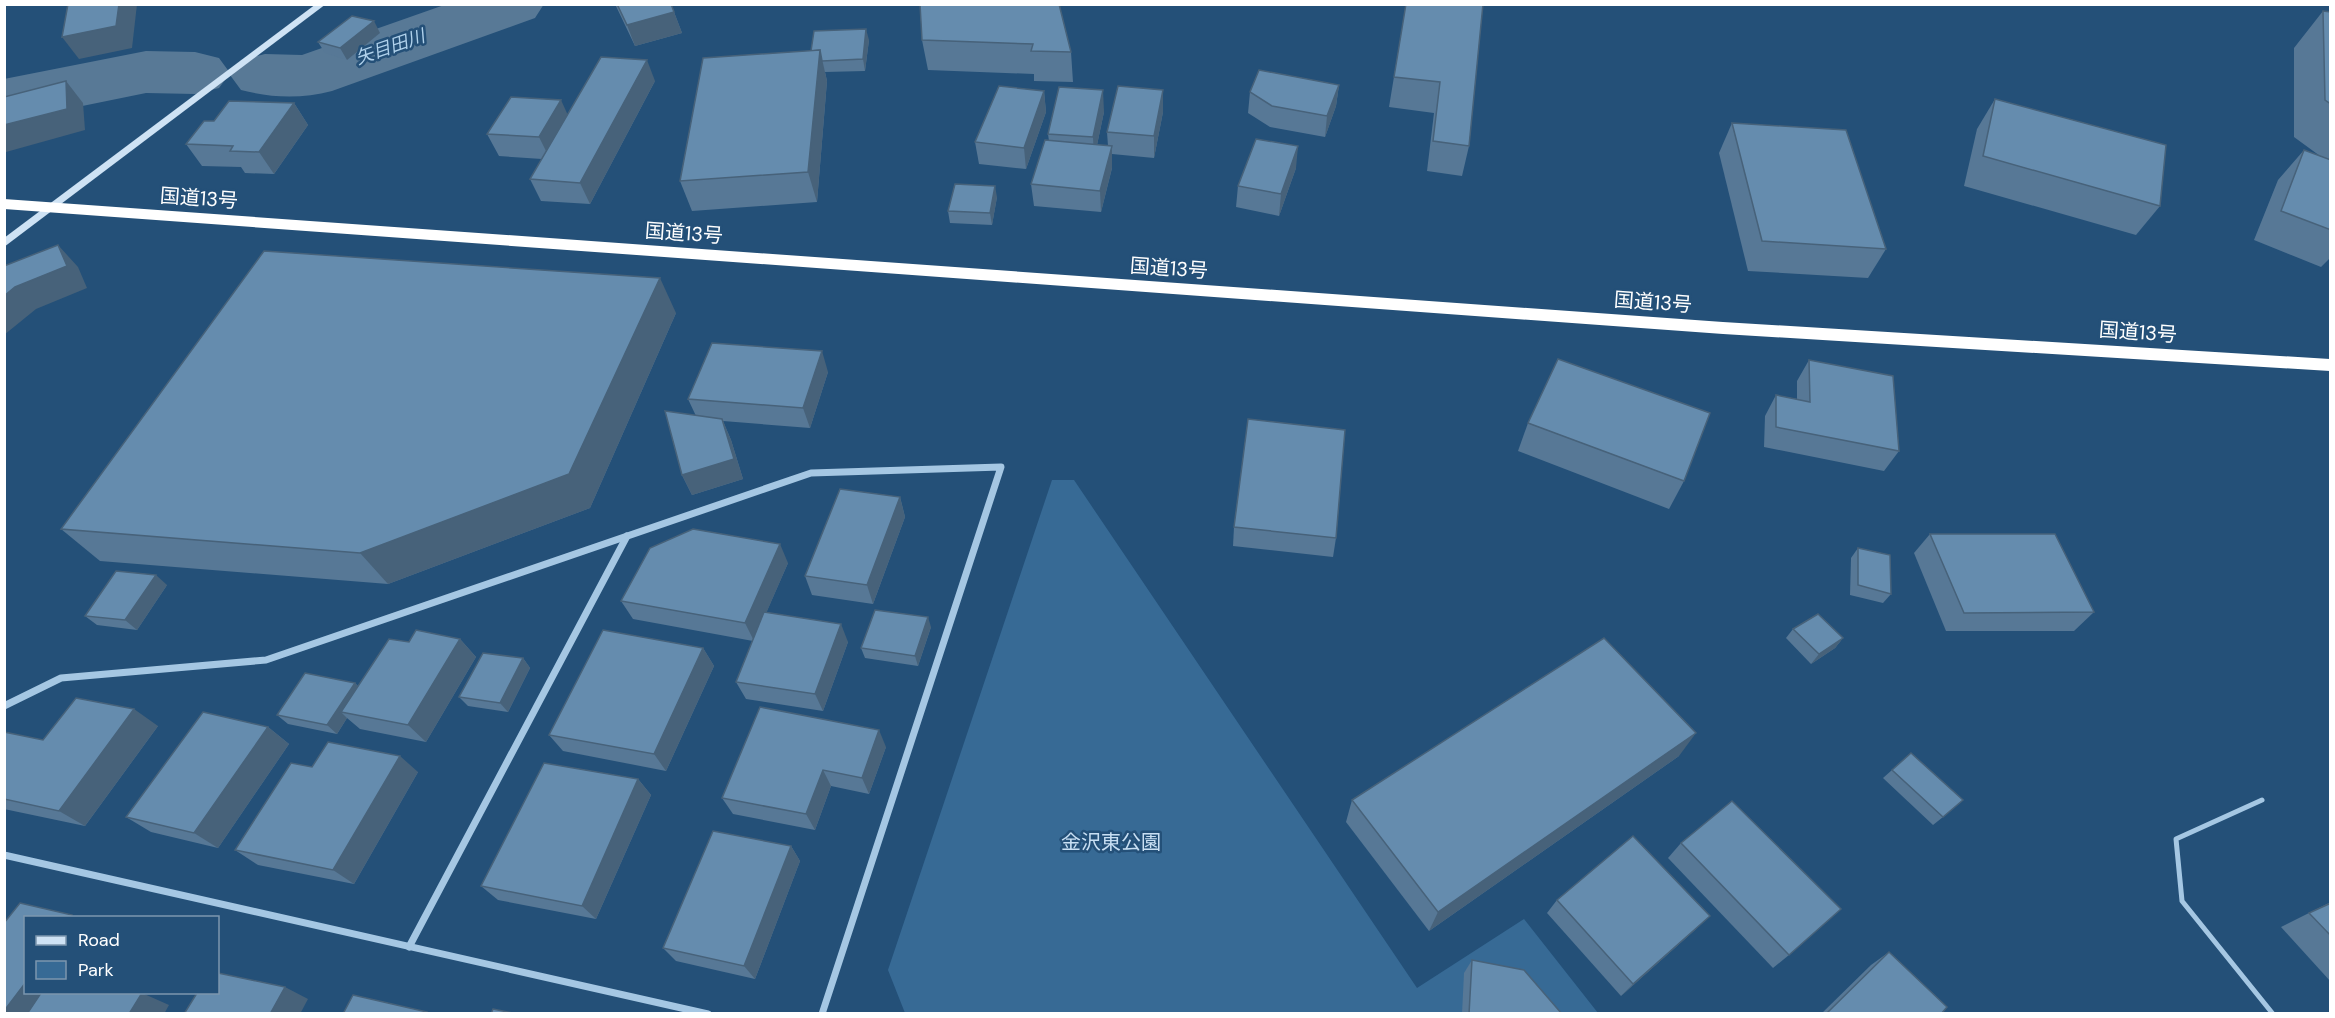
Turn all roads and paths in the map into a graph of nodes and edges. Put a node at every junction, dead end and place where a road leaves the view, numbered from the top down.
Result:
1 (322, 4) edge
2 (4, 204) edge
3 (53, 208) junction
4 (4, 244) edge
5 (2331, 365) edge
6 (627, 536) junction
7 (4, 706) edge
8 (2262, 800) dead end
9 (4, 855) edge
10 (409, 947) junction
11 (708, 1014) edge
12 (822, 1014) edge
13 (2273, 1014) edge

1 - 3 street
2 - 3 highway, 国道13号
3 - 4 street
3 - 5 highway, 国道13号
6 - 7 street
6 - 10 street
6 - 12 street
8 - 13 lane
9 - 10 street
10 - 11 street

